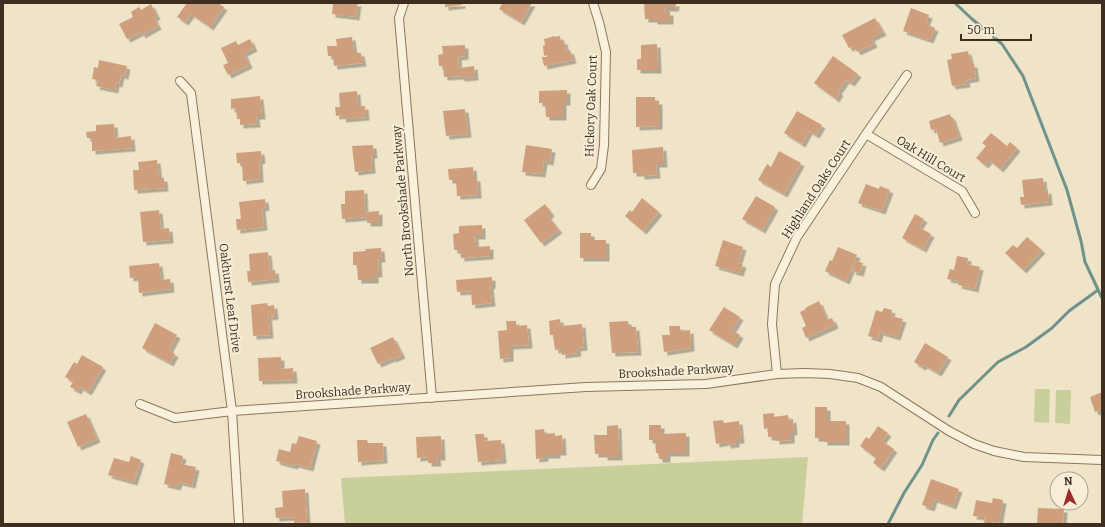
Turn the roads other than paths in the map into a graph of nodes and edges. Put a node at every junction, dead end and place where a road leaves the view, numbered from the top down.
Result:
1 (404, 3) edge
2 (593, 3) edge
3 (907, 75) dead end
4 (180, 80) dead end
5 (866, 134) junction
6 (591, 185) dead end
7 (975, 213) dead end
8 (777, 374) junction
9 (432, 398) junction
10 (140, 404) dead end
11 (232, 411) junction
12 (1102, 460) edge
13 (239, 524) edge

1 - 9 street, North Brookshade Parkway
2 - 6 street, Hickory Oak Court
3 - 5 street, Highland Oaks Court
4 - 11 street, Oakhurst Leaf Drive
5 - 7 street, Oak Hill Court
5 - 8 street, Highland Oaks Court
8 - 9 street, Brookshade Parkway
8 - 12 street, Brookshade Parkway
9 - 11 street, Brookshade Parkway
10 - 11 street, Brookshade Parkway
11 - 13 street, Oakhurst Leaf Drive

